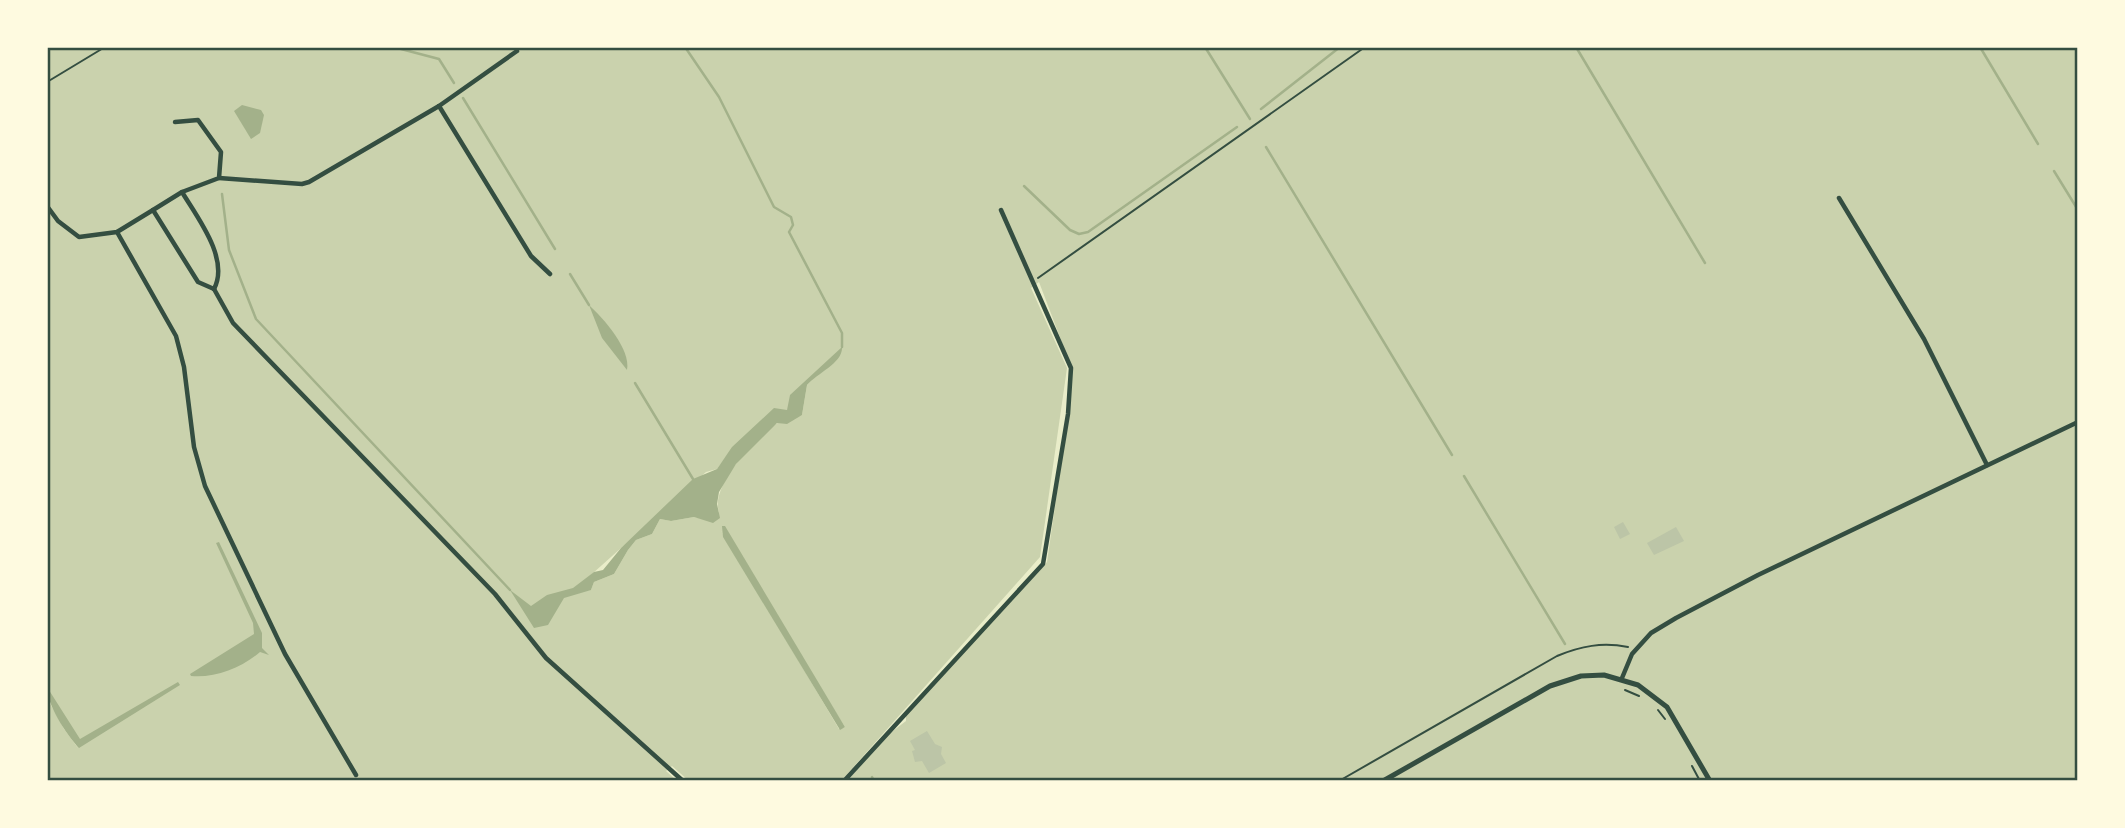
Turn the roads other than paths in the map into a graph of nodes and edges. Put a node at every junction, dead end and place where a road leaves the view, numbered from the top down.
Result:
1 (517, 51) dead end
2 (439, 106) junction
3 (175, 122) dead end
4 (219, 178) junction
5 (182, 192) junction
6 (1839, 198) dead end
7 (47, 206) edge
8 (153, 210) junction
9 (1001, 210) dead end
10 (117, 232) junction
11 (550, 274) dead end
12 (214, 289) junction
13 (2078, 422) edge
14 (1987, 465) junction
15 (1622, 678) junction
16 (356, 775) dead end
17 (683, 781) edge
18 (844, 781) edge
19 (1383, 781) edge
20 (1710, 781) edge

1 - 2 street
2 - 4 street
2 - 11 street
3 - 4 street
4 - 5 street
5 - 8 street
5 - 12 street
6 - 14 street
7 - 10 street
8 - 10 street
8 - 12 street
9 - 18 street
10 - 16 street
12 - 17 street
13 - 14 street
14 - 15 street
15 - 19 street
15 - 20 street

